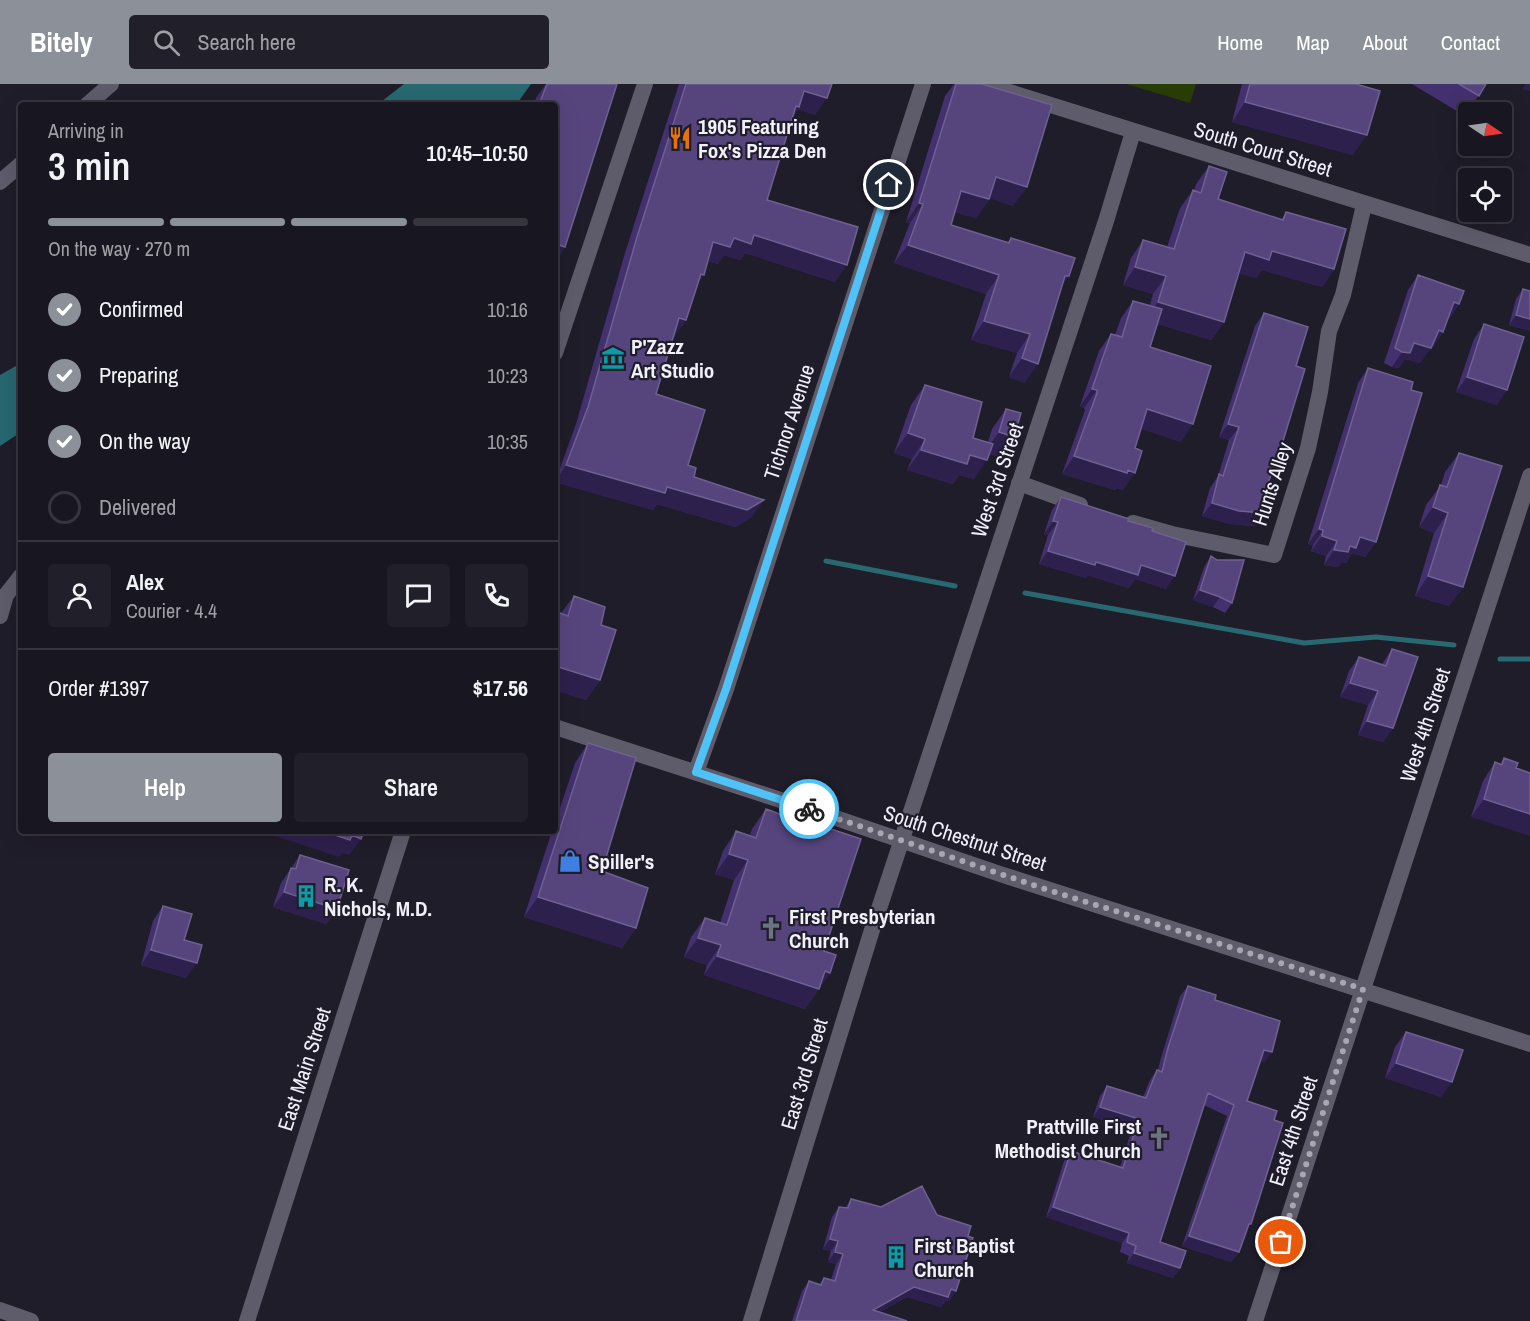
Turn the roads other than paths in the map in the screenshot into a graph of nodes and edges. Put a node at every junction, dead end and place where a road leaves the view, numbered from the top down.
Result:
1 (111, 84) edge
2 (645, 84) edge
3 (923, 84) edge
4 (984, 84) edge
5 (90, 102) edge
6 (1133, 132) junction
7 (18, 167) edge
8 (0, 182) edge
9 (1364, 205) junction
10 (1530, 255) edge
11 (558, 344) edge
12 (1530, 476) edge
13 (1019, 483) junction
14 (1098, 511) edge
15 (1121, 519) edge
16 (18, 580) edge
17 (0, 616) edge
18 (558, 728) edge
19 (696, 772) junction
20 (402, 834) edge
21 (901, 842) junction
22 (1363, 989) junction
23 (1530, 1044) edge
24 (0, 1310) edge
25 (32, 1321) edge
26 (247, 1321) edge
27 (751, 1321) edge
28 (1255, 1321) edge

1 - 5 street
2 - 11 street
3 - 19 street, Tichnor Avenue
4 - 6 street, South Court Street
6 - 9 street, South Court Street
6 - 13 street, West 3rd Street
7 - 8 street
9 - 10 street, South Court Street
9 - 15 street, Hunts Alley
12 - 22 street, West 4th Street
13 - 14 street
13 - 21 street, West 3rd Street
16 - 17 street
18 - 19 street, South Chestnut Street
19 - 21 street, South Chestnut Street
20 - 26 street, East Main Street
21 - 22 street, South Chestnut Street
21 - 27 street, East 3rd Street
22 - 23 street, South Chestnut Street
22 - 28 street, East 4th Street
24 - 25 street

